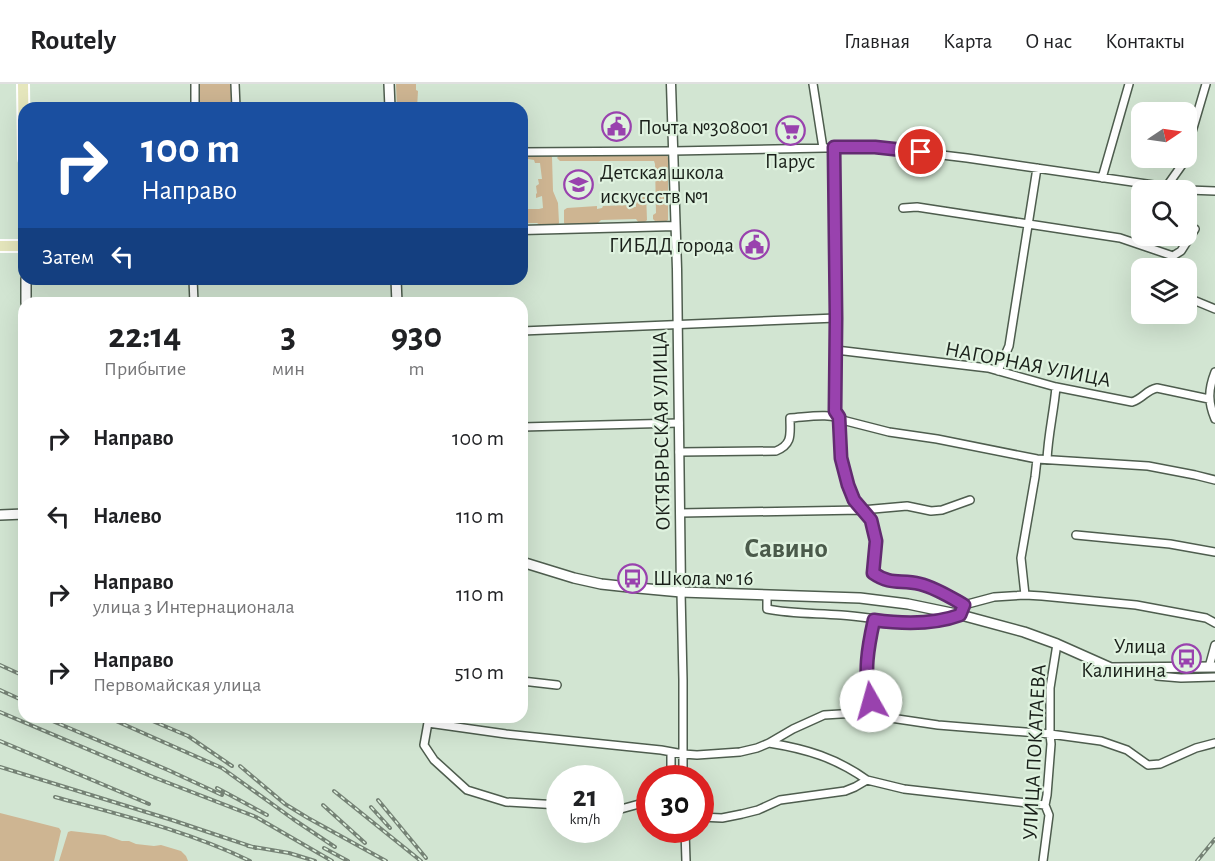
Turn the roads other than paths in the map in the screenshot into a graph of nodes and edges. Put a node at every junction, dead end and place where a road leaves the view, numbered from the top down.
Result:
1 (23, 84) edge
2 (195, 84) edge
3 (235, 84) edge
4 (389, 84) edge
5 (671, 84) edge
6 (813, 84) edge
7 (1129, 84) edge
8 (1206, 84) edge
9 (23, 102) edge
10 (195, 102) edge
11 (236, 102) edge
12 (390, 102) edge
13 (1197, 115) edge
14 (834, 147) junction
15 (823, 148) junction
16 (674, 151) junction
17 (528, 152) edge
18 (1037, 168) junction
19 (1102, 178) junction
20 (1131, 182) edge
21 (1197, 190) edge
22 (1215, 190) edge
23 (903, 208) dead end
24 (1028, 223) junction
25 (675, 226) junction
26 (528, 230) edge
27 (0, 246) edge
28 (18, 246) edge
29 (1185, 246) edge
30 (1173, 256) joint
31 (1197, 302) edge
32 (1215, 309) edge
33 (836, 318) junction
34 (678, 324) junction
35 (528, 331) edge
36 (836, 350) junction
37 (998, 371) junction
38 (1214, 375) edge
39 (1056, 387) junction
40 (1209, 399) junction
41 (839, 417) junction
42 (1215, 419) edge
43 (679, 423) junction
44 (528, 427) edge
45 (679, 452) junction
46 (1037, 459) junction
47 (1047, 460) junction
48 (1215, 480) edge
49 (970, 500) dead end
50 (862, 510) junction
51 (680, 513) junction
52 (18, 514) edge
53 (0, 515) edge
54 (1076, 535) dead end
55 (1215, 552) edge
56 (528, 564) edge
57 (681, 592) junction
58 (767, 595) junction
59 (1025, 595) junction
60 (962, 610) junction
61 (874, 620) junction
62 (1215, 623) edge
63 (1057, 644) junction
64 (1215, 645) edge
65 (1212, 667) edge
66 (1150, 668) junction
67 (1215, 676) edge
68 (528, 682) edge
69 (557, 685) dead end
70 (875, 715) junction
71 (428, 723) edge
72 (445, 723) edge
73 (1050, 734) junction
74 (769, 743) junction
75 (1215, 743) edge
76 (671, 752) junction
77 (683, 754) junction
78 (671, 765) edge
79 (683, 765) edge
80 (867, 780) junction
81 (546, 804) edge
82 (1045, 805) junction
83 (714, 818) edge
84 (685, 843) edge
85 (686, 861) edge
86 (1044, 861) edge

1 - 9 main road
2 - 10 street
3 - 11 street
4 - 12 main road
5 - 16 street, ОКТЯБРЬСКАЯ УЛИЦА
6 - 15 street
7 - 19 street
8 - 13 street
14 - 15 street
14 - 18 street
14 - 33 street
15 - 16 street
16 - 17 street
16 - 25 street, ОКТЯБРЬСКАЯ УЛИЦА
18 - 19 street
18 - 24 street
19 - 20 street
21 - 22 street
23 - 24 street
24 - 30 street
24 - 37 street
25 - 26 street
25 - 34 street, ОКТЯБРЬСКАЯ УЛИЦА
27 - 28 main road
29 - 30 street
31 - 32 street
33 - 34 street
33 - 36 street
34 - 35 street
34 - 43 street, ОКТЯБРЬСКАЯ УЛИЦА
36 - 37 street, НАГОРНАЯ УЛИЦА
36 - 41 street
37 - 39 street, НАГОРНАЯ УЛИЦА
38 - 40 street
39 - 40 street, НАГОРНАЯ УЛИЦА
39 - 47 street
40 - 42 street
41 - 45 street
41 - 46 street
41 - 50 street
43 - 44 street
43 - 45 street, ОКТЯБРЬСКАЯ УЛИЦА
45 - 51 street, ОКТЯБРЬСКАЯ УЛИЦА
46 - 47 street
46 - 59 street
47 - 48 street
49 - 50 street
50 - 51 street
50 - 60 street
51 - 57 street, ОКТЯБРЬСКАЯ УЛИЦА
52 - 53 main road
54 - 55 street
56 - 57 main road
57 - 58 main road
57 - 77 street, ОКТЯБРЬСКАЯ УЛИЦА
58 - 60 main road
58 - 61 street
59 - 60 street
59 - 62 street
60 - 61 street
60 - 63 main road
61 - 70 street
63 - 66 main road
63 - 73 street, УЛИЦА ПОКАТАЕВА
64 - 65 street
65 - 66 main road
66 - 67 street
68 - 69 street
70 - 73 street
70 - 74 street
71 - 81 street
72 - 76 street
73 - 75 street
73 - 82 street, УЛИЦА ПОКАТАЕВА
74 - 77 street
74 - 80 street
76 - 77 street
76 - 78 street
77 - 79 street, ОКТЯБРЬСКАЯ УЛИЦА
80 - 82 street
80 - 83 street
82 - 86 street, УЛИЦА ПОКАТАЕВА
84 - 85 street

